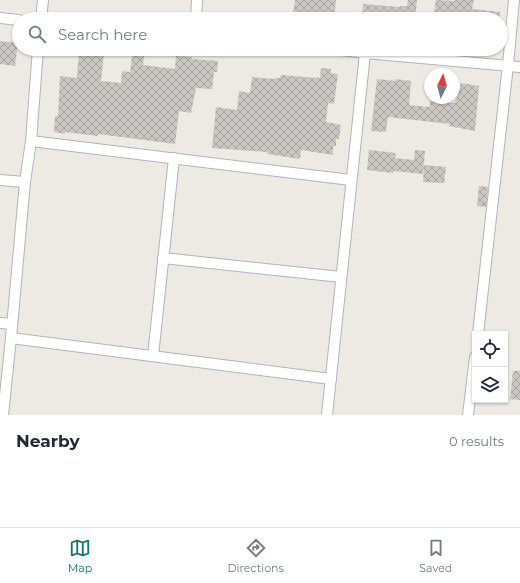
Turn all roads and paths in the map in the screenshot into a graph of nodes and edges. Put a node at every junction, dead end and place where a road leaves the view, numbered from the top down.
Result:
1 (43, 0) edge
2 (198, 0) edge
3 (514, 0) edge
4 (42, 12) edge
5 (197, 12) edge
6 (0, 18) edge
7 (12, 19) edge
8 (37, 56) edge
9 (365, 56) edge
10 (398, 56) edge
11 (508, 66) junction
12 (520, 67) edge
13 (31, 141) junction
14 (174, 158) junction
15 (0, 180) edge
16 (351, 180) junction
17 (25, 182) junction
18 (163, 258) junction
19 (341, 277) junction
20 (0, 323) edge
21 (12, 324) junction
22 (478, 331) edge
23 (11, 338) junction
24 (153, 356) junction
25 (474, 367) edge
26 (331, 379) junction
27 (3, 415) edge
28 (327, 415) edge
29 (468, 415) edge

1 - 4 street
2 - 5 street
3 - 11 street
6 - 7 street
8 - 13 street
9 - 16 street
10 - 11 street
11 - 12 street
11 - 22 street
13 - 14 street
13 - 17 street
14 - 16 street
14 - 18 street
15 - 17 street
16 - 19 street
17 - 21 street
18 - 19 street
18 - 24 street
19 - 26 street
20 - 21 street
21 - 23 street
23 - 24 street
23 - 27 street
24 - 26 street
25 - 29 street
26 - 28 street

